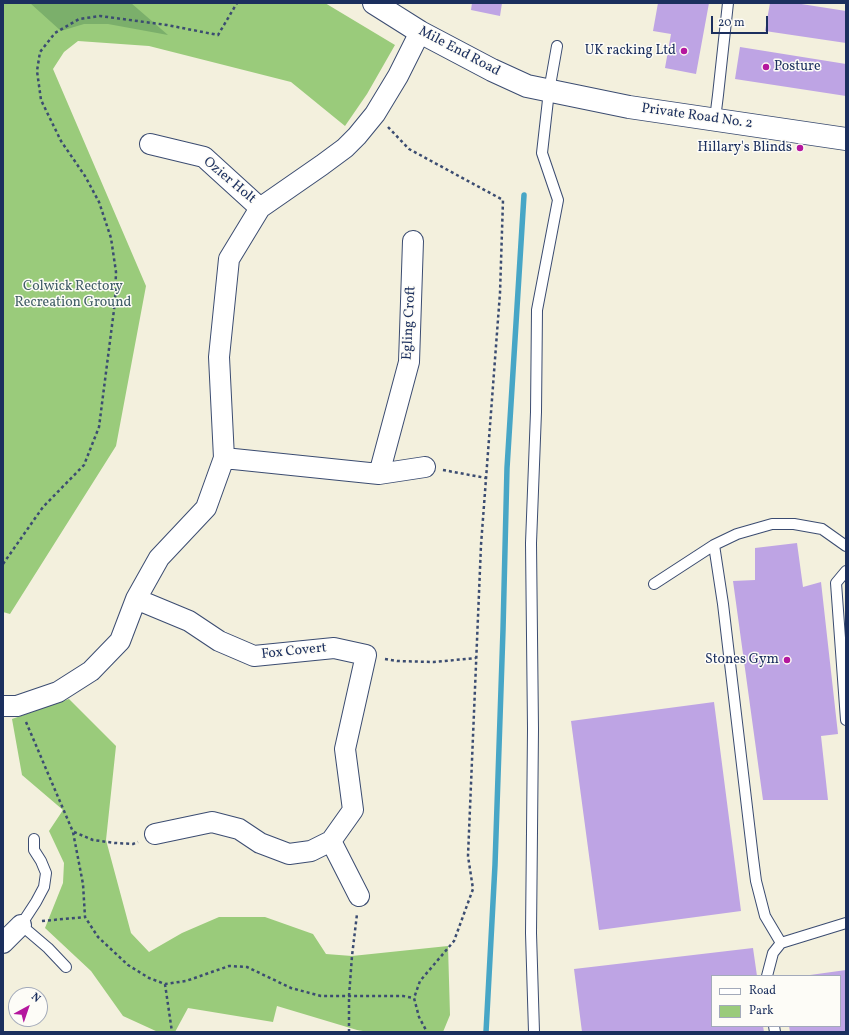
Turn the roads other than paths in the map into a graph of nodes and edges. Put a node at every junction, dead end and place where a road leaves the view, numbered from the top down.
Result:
1 (374, 3) edge
2 (728, 3) edge
3 (420, 32) junction
4 (557, 46) dead end
5 (549, 91) junction
6 (715, 119) junction
7 (846, 139) edge
8 (150, 144) dead end
9 (260, 208) junction
10 (413, 241) dead end
11 (224, 458) junction
12 (425, 467) road end
13 (379, 474) junction
14 (714, 545) junction
15 (846, 546) edge
16 (846, 571) edge
17 (654, 584) dead end
18 (136, 599) junction
19 (10, 706) edge
20 (846, 720) edge
21 (156, 834) road end
22 (34, 839) dead end
23 (331, 841) junction
24 (359, 896) road end
25 (846, 923) edge
26 (21, 925) junction
27 (3, 943) edge
28 (781, 943) junction
29 (66, 967) dead end
30 (767, 975) edge
31 (534, 1032) edge

1 - 3 street, Mile End Road
2 - 6 lane
3 - 5 street, Mile End Road
3 - 9 street
4 - 5 lane
5 - 6 street, Private Road No. 2
5 - 31 lane
6 - 7 street, Private Road No. 2
8 - 9 street, Ozier Holt
9 - 11 street
10 - 13 street, Egling Croft
11 - 13 street
11 - 18 street
12 - 13 street
14 - 15 lane
14 - 17 lane
14 - 28 lane
16 - 20 lane
18 - 19 street
18 - 23 street, Fox Covert
21 - 23 street
22 - 26 lane
23 - 24 street
25 - 28 lane
26 - 27 street
26 - 29 lane
28 - 30 lane

